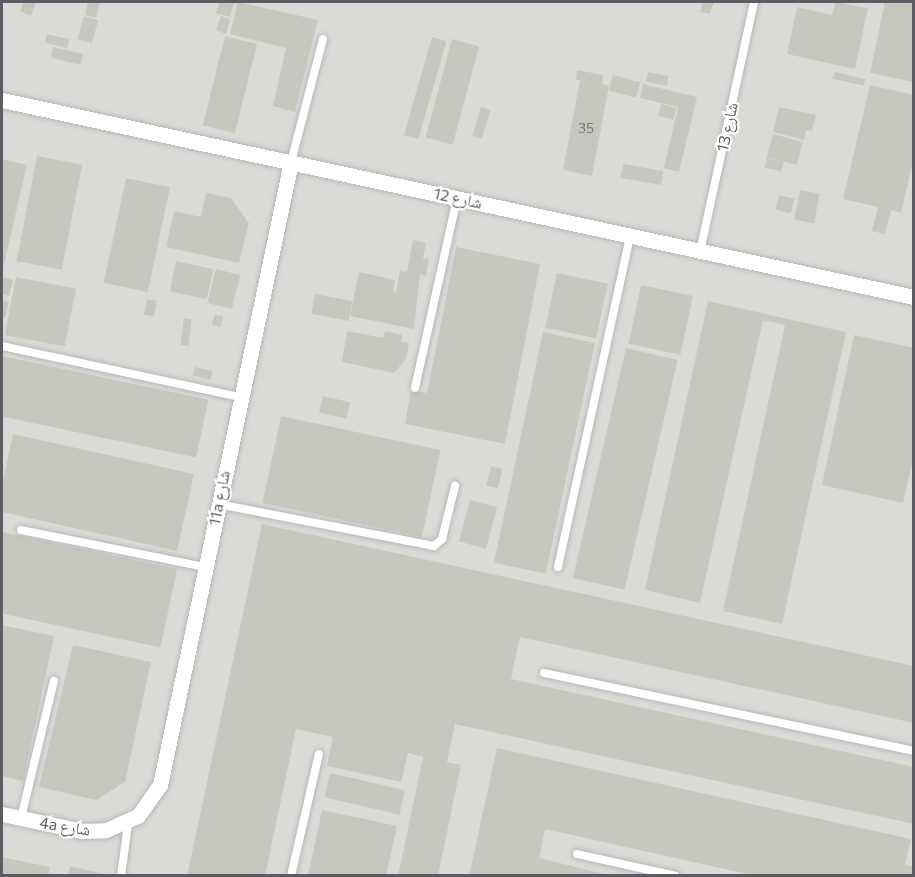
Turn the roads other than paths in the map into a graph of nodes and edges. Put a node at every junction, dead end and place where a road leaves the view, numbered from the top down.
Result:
1 (754, 2) edge
2 (323, 39) dead end
3 (2, 100) edge
4 (291, 162) junction
5 (457, 198) junction
6 (630, 236) junction
7 (700, 252) junction
8 (914, 297) edge
9 (2, 346) edge
10 (416, 388) dead end
11 (239, 397) junction
12 (455, 486) dead end
13 (218, 504) junction
14 (21, 530) dead end
15 (205, 567) junction
16 (558, 567) dead end
17 (544, 673) dead end
18 (54, 681) dead end
19 (914, 752) edge
20 (319, 754) dead end
21 (2, 814) edge
22 (21, 818) junction
23 (128, 824) junction
24 (577, 854) dead end
25 (120, 876) edge
26 (291, 876) edge
27 (676, 876) edge

1 - 7 lane, شارع 13
2 - 4 lane
3 - 4 street, شارع 12
4 - 5 street, شارع 12
4 - 11 street, 11a شارع
5 - 6 street, شارع 12
5 - 10 lane
6 - 7 street, شارع 12
6 - 16 lane
7 - 8 street, شارع 12
9 - 11 lane
11 - 13 street, 11a شارع
12 - 13 lane
13 - 15 street, 11a شارع
14 - 15 lane
15 - 23 street, 11a شارع
17 - 19 lane
18 - 22 lane
20 - 26 lane
21 - 22 street, 4a شارع
22 - 23 street, 4a شارع
23 - 25 lane
24 - 27 lane

